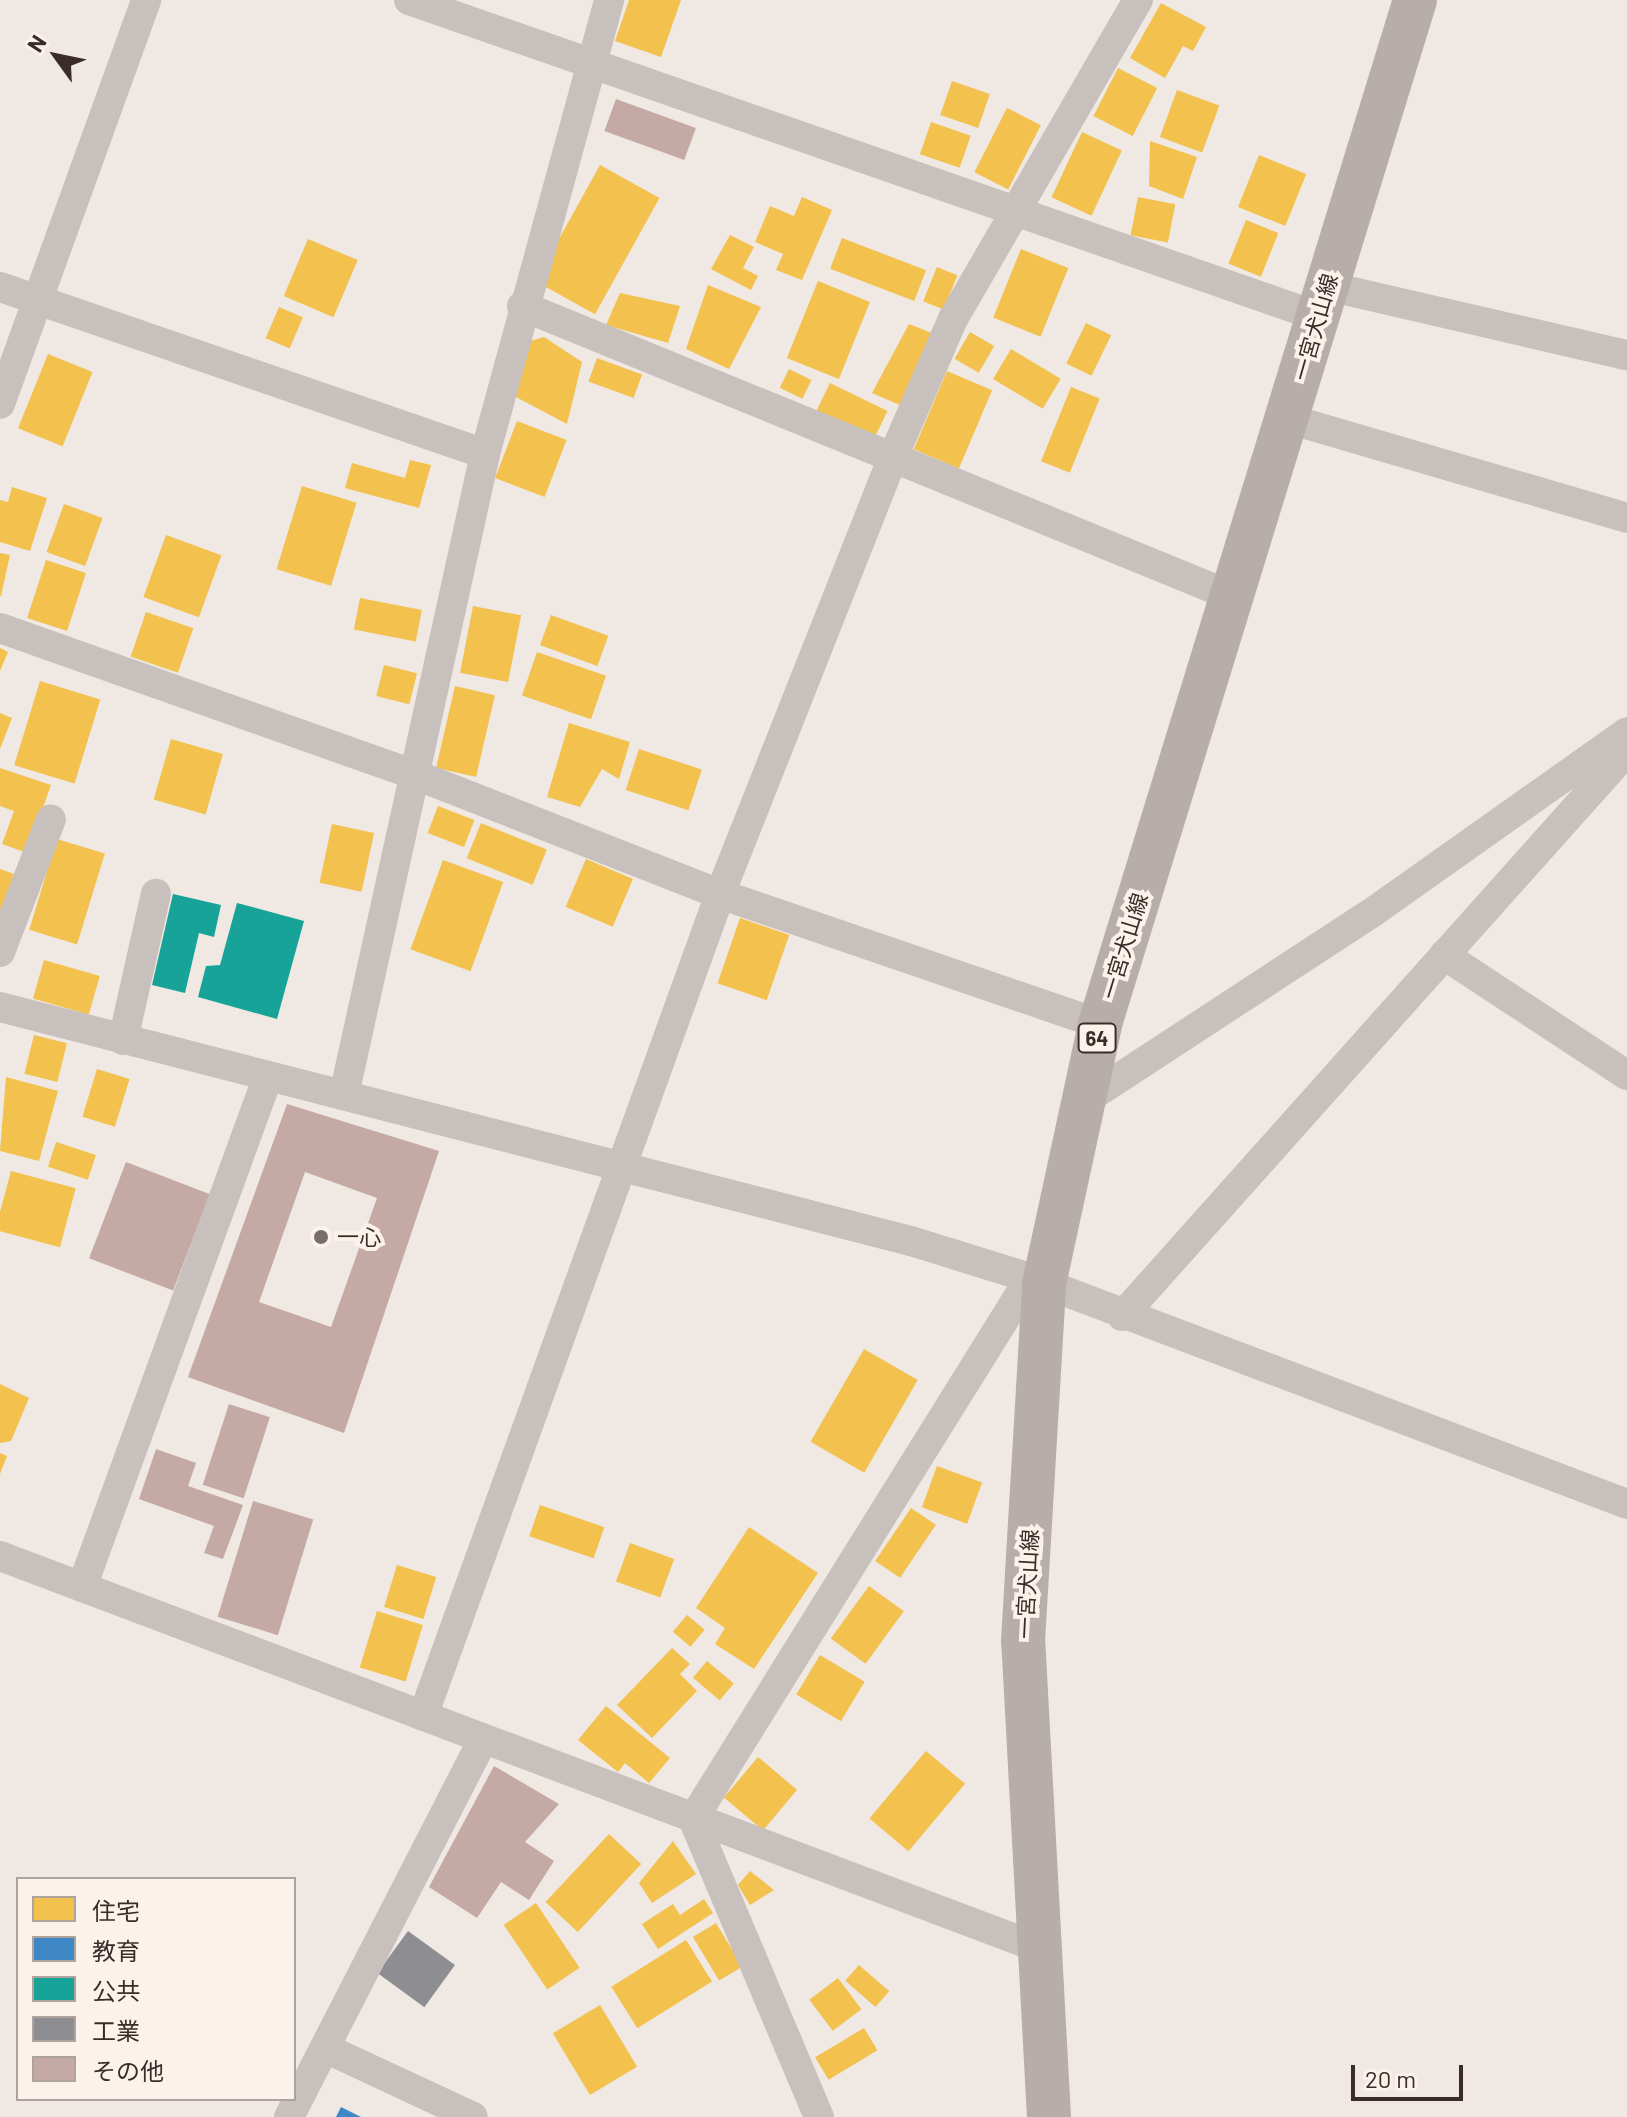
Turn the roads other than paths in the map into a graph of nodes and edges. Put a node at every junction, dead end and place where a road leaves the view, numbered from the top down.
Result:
1 (146, 0) edge
2 (409, 0) edge
3 (609, 0) edge
4 (1138, 0) edge
5 (1402, 9) edge
6 (586, 64) junction
7 (1018, 213) junction
8 (0, 287) edge
9 (36, 300) junction
10 (1322, 301) junction
11 (522, 306) junction
12 (1627, 355) edge
13 (0, 404) edge
14 (1289, 419) junction
15 (485, 454) junction
16 (892, 459) junction
17 (1627, 518) edge
18 (1232, 596) junction
19 (0, 628) edge
20 (1627, 732) edge
21 (1627, 751) edge
22 (416, 775) junction
23 (51, 819) dead end
24 (156, 894) dead end
25 (720, 894) junction
26 (0, 952) edge
27 (1444, 955) junction
28 (0, 1007) edge
29 (1100, 1024) junction
30 (123, 1040) junction
31 (1627, 1075) edge
32 (267, 1079) junction
33 (344, 1095) junction
34 (1084, 1101) junction
35 (625, 1168) junction
36 (1037, 1281) junction
37 (1122, 1316) junction
38 (1627, 1504) edge
39 (0, 1556) edge
40 (82, 1587) junction
41 (423, 1716) junction
42 (483, 1740) junction
43 (693, 1819) junction
44 (1034, 1946) junction
45 (325, 2048) junction
46 (289, 2117) edge
47 (473, 2117) edge
48 (819, 2117) edge
49 (1049, 2117) edge

1 - 9 street
2 - 6 street
3 - 6 street
4 - 7 street
5 - 10 main road, 一宮犬山線 / 64
6 - 7 street
6 - 11 street
7 - 10 street
7 - 16 street
8 - 9 street
9 - 13 street
9 - 15 street
10 - 12 street
10 - 14 main road, 一宮犬山線 / 64
11 - 15 street
11 - 16 street
14 - 17 street
14 - 18 main road, 一宮犬山線 / 64
15 - 22 street
16 - 18 street
16 - 25 street
18 - 29 main road, 一宮犬山線 / 64
19 - 22 street
20 - 34 street
21 - 27 street
22 - 25 street
22 - 33 street
23 - 26 street
24 - 30 street
25 - 29 street
25 - 35 street
27 - 31 street
27 - 37 street
28 - 30 street
29 - 34 main road, 一宮犬山線 / 64
30 - 32 street
32 - 33 street
32 - 40 street
33 - 35 street
34 - 36 main road, 一宮犬山線 / 64
35 - 36 street
35 - 41 street
36 - 37 street
36 - 43 street
36 - 44 main road, 一宮犬山線 / 64
37 - 38 street
39 - 40 street
40 - 41 street
41 - 42 street
42 - 43 street
42 - 45 street
43 - 44 street
43 - 48 street
44 - 49 main road, 一宮犬山線 / 64
45 - 46 street
45 - 47 street

